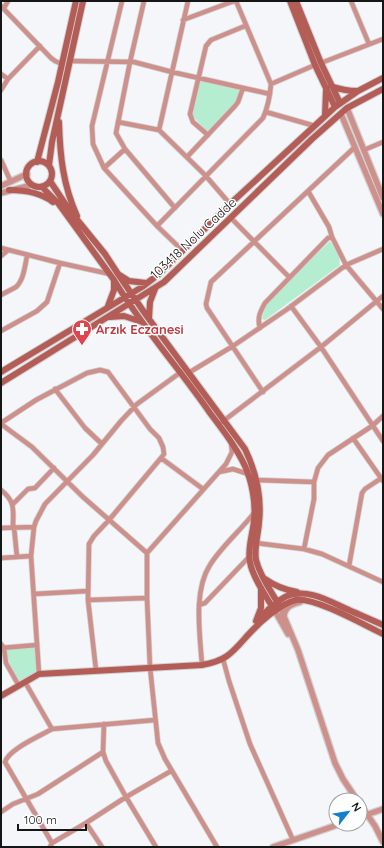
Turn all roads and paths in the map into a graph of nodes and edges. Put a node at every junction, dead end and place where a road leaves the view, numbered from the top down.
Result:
1 (8, 1) edge
2 (76, 1) edge
3 (83, 1) edge
4 (122, 1) edge
5 (144, 1) edge
6 (188, 1) edge
7 (235, 1) edge
8 (290, 1) edge
9 (296, 1) edge
10 (351, 1) edge
11 (2, 7) edge
12 (183, 20) junction
13 (245, 26) junction
14 (383, 39) edge
15 (369, 44) junction
16 (40, 46) junction
17 (70, 61) junction
18 (108, 62) junction
19 (130, 62) junction
20 (62, 64) junction
21 (318, 64) junction
22 (172, 72) junction
23 (1, 74) edge
24 (198, 78) junction
25 (383, 78) edge
26 (8, 79) junction
27 (270, 84) junction
28 (329, 87) junction
29 (243, 88) junction
30 (383, 88) edge
31 (1, 90) edge
32 (358, 91) junction
33 (270, 94) junction
34 (338, 105) junction
35 (347, 108) junction
36 (266, 112) junction
37 (59, 113) junction
38 (341, 114) junction
39 (325, 116) junction
40 (118, 122) junction
41 (315, 126) junction
42 (159, 130) junction
43 (208, 136) junction
44 (383, 142) edge
45 (355, 147) junction
46 (125, 149) junction
47 (364, 150) junction
48 (187, 156) junction
49 (1, 160) edge
50 (37, 162) junction
51 (49, 166) junction
52 (104, 168) junction
53 (27, 174) junction
54 (205, 176) junction
55 (10, 182) junction
56 (50, 182) junction
57 (32, 185) junction
58 (1, 186) edge
59 (42, 187) junction
60 (9, 190) junction
61 (308, 191) junction
62 (1, 193) edge
63 (383, 198) edge
64 (230, 204) junction
65 (62, 208) junction
66 (175, 208) junction
67 (383, 214) edge
68 (231, 218) junction
69 (157, 226) junction
70 (82, 227) junction
71 (332, 237) junction
72 (254, 240) junction
73 (1, 248) edge
74 (383, 249) edge
75 (7, 251) junction
76 (183, 251) junction
77 (1, 256) edge
78 (27, 256) junction
79 (60, 264) junction
80 (346, 265) junction
81 (110, 274) junction
82 (118, 274) junction
83 (289, 277) junction
84 (114, 280) junction
85 (146, 283) junction
86 (155, 288) junction
87 (2, 293) edge
88 (131, 293) junction
89 (383, 296) edge
90 (124, 297) junction
91 (137, 300) junction
92 (377, 302) junction
93 (130, 305) junction
94 (108, 306) junction
95 (291, 306) junction
96 (383, 309) edge
97 (109, 317) junction
98 (149, 318) junction
99 (142, 322) junction
100 (260, 328) junction
101 (1, 331) edge
102 (233, 346) junction
103 (321, 347) junction
104 (1, 372) edge
105 (181, 372) junction
106 (190, 372) junction
107 (1, 383) edge
108 (55, 390) junction
109 (263, 392) junction
110 (134, 407) junction
111 (383, 416) edge
112 (222, 422) junction
113 (1, 424) edge
114 (372, 426) junction
115 (353, 438) junction
116 (230, 441) junction
117 (383, 441) edge
118 (102, 444) junction
119 (161, 458) junction
120 (54, 468) junction
121 (217, 473) junction
122 (248, 474) junction
123 (382, 479) edge
124 (257, 480) junction
125 (68, 482) junction
126 (314, 482) junction
127 (203, 489) junction
128 (1, 490) edge
129 (13, 504) junction
130 (254, 513) junction
131 (109, 520) junction
132 (14, 527) junction
133 (34, 527) junction
134 (1, 528) edge
135 (256, 544) junction
136 (304, 549) junction
137 (147, 553) junction
138 (32, 556) junction
139 (17, 557) junction
140 (249, 557) junction
141 (1, 558) edge
142 (349, 566) junction
143 (262, 576) junction
144 (383, 582) edge
145 (261, 587) junction
146 (88, 591) junction
147 (34, 594) junction
148 (306, 597) junction
149 (147, 598) junction
150 (88, 600) junction
151 (199, 605) junction
152 (276, 606) junction
153 (284, 616) junction
154 (255, 623) junction
155 (383, 625) edge
156 (249, 633) junction
157 (383, 634) edge
158 (37, 645) junction
159 (2, 647) edge
160 (298, 650) junction
161 (223, 659) junction
162 (202, 664) junction
163 (150, 667) junction
164 (96, 670) junction
165 (39, 674) junction
166 (25, 682) junction
167 (19, 686) junction
168 (1, 696) edge
169 (155, 720) junction
170 (104, 724) junction
171 (52, 729) junction
172 (103, 752) junction
173 (171, 770) junction
174 (352, 792) edge
175 (126, 797) junction
176 (26, 799) junction
177 (383, 809) edge
178 (1, 812) edge
179 (368, 814) edge
180 (368, 816) edge
181 (86, 823) junction
182 (328, 828) edge
183 (293, 840) junction
184 (383, 842) edge
185 (51, 845) edge
186 (102, 847) edge
187 (156, 847) edge
188 (216, 847) edge
189 (273, 847) edge

1 - 11 street
2 - 20 main road
3 - 17 main road
4 - 18 street
5 - 19 street
6 - 12 street
7 - 12 street
7 - 13 street
8 - 21 main road
9 - 21 main road
10 - 15 street
11 - 16 street
12 - 22 street
13 - 24 street
13 - 27 street
14 - 15 street
15 - 21 street
16 - 20 street
16 - 26 street
17 - 18 street
17 - 37 main road
18 - 19 street
18 - 52 street
19 - 22 street
19 - 40 street
20 - 50 main road
21 - 27 street
21 - 28 main road
22 - 24 street
22 - 42 street
23 - 26 street
24 - 29 street
24 - 43 street
25 - 32 main road
26 - 31 street
27 - 33 street
28 - 32 main road
28 - 34 main road
28 - 39 main road
29 - 33 street
29 - 43 street
30 - 35 main road, 103418 Nolu Cadde
32 - 34 main road
33 - 36 street
34 - 39 main road
35 - 38 main road, 103418 Nolu Cadde
35 - 47 street
36 - 41 street
36 - 54 street
37 - 51 main road
37 - 70 main road
38 - 45 street
38 - 68 main road, 103418 Nolu Cadde
39 - 41 main road
40 - 42 street
40 - 46 street
41 - 64 main road
42 - 48 street
43 - 48 street
44 - 47 street
45 - 61 street
45 - 67 street
46 - 52 street
46 - 66 street
47 - 63 street
48 - 54 street
49 - 55 street
50 - 51 main road
50 - 53 main road
51 - 56 main road
52 - 69 street
53 - 55 street
53 - 57 main road
54 - 64 street
54 - 66 street
55 - 58 street
56 - 59 main road
56 - 70 main road
57 - 59 main road
57 - 60 street
59 - 65 main road
60 - 62 street
60 - 65 main road
61 - 71 street
61 - 72 street
64 - 76 main road
65 - 81 main road
66 - 69 street
68 - 72 street
68 - 86 main road, 103418 Nolu Cadde
69 - 76 street
70 - 82 main road
71 - 80 street
71 - 83 street
72 - 83 street
72 - 102 street
73 - 75 street
74 - 80 street
75 - 77 street
75 - 78 street
76 - 85 main road
78 - 79 street
78 - 87 street
79 - 81 street
79 - 101 street
80 - 92 street
80 - 95 street
81 - 84 main road
82 - 85 main road
82 - 88 main road
83 - 100 street
84 - 90 main road
84 - 94 main road
85 - 88 main road
86 - 91 main road, 103418 Nolu Cadde
86 - 98 main road
88 - 90 main road
88 - 91 main road
89 - 92 street
90 - 93 main road
90 - 94 main road
91 - 93 main road, 103418 Nolu Cadde
91 - 98 main road
92 - 96 street
92 - 103 street
93 - 97 main road, 103418 Nolu Cadde
93 - 99 main road
94 - 104 main road
95 - 100 street
95 - 103 street
97 - 99 main road
97 - 107 main road, 103418 Nolu Cadde
98 - 106 main road
99 - 105 main road
100 - 102 street
102 - 106 street
102 - 109 street
103 - 109 street
103 - 114 street
105 - 110 street
105 - 112 main road
106 - 112 main road
108 - 110 street
108 - 113 street
108 - 118 street
109 - 112 street
110 - 118 street
110 - 119 street
111 - 114 street
112 - 116 main road
112 - 124 main road
113 - 120 street
114 - 115 street
114 - 117 street
115 - 123 street
115 - 126 street
116 - 121 street
116 - 122 main road
118 - 125 street
119 - 127 street
119 - 131 street
120 - 125 street
120 - 129 street
121 - 122 street
121 - 127 street
122 - 130 main road
123 - 142 street
124 - 126 street
124 - 135 main road
125 - 131 street
125 - 133 street
126 - 136 street
127 - 137 street
128 - 129 street
129 - 132 street
130 - 140 main road
130 - 151 street
131 - 137 street
131 - 146 street
132 - 133 street
132 - 134 street
132 - 139 street
133 - 138 street
135 - 136 street
135 - 143 main road
136 - 142 street
137 - 149 street
138 - 139 street
138 - 147 street
139 - 141 street
140 - 145 main road
140 - 151 street
142 - 144 street
143 - 148 main road
143 - 152 main road
145 - 152 main road
145 - 154 main road
146 - 147 street
146 - 150 street
147 - 158 street
148 - 152 main road
148 - 153 street
148 - 155 main road
148 - 157 main road
149 - 150 street
149 - 163 street
150 - 164 street
151 - 162 street
152 - 153 street
152 - 154 main road
152 - 156 main road
152 - 160 street
153 - 160 street
154 - 156 main road
156 - 161 main road
158 - 159 street
158 - 165 street
159 - 167 street
160 - 174 street
161 - 162 main road
161 - 183 street
162 - 163 main road
163 - 164 main road
163 - 169 street
164 - 165 main road
165 - 166 main road
166 - 167 main road
166 - 171 street
167 - 168 main road
169 - 170 street
169 - 173 street
170 - 171 street
170 - 172 street
171 - 176 street
172 - 175 street
172 - 176 street
173 - 175 street
173 - 188 street
175 - 181 street
175 - 187 street
176 - 178 street
176 - 185 street
177 - 179 street
180 - 184 street
181 - 185 street
181 - 186 street
182 - 183 street
183 - 189 street

